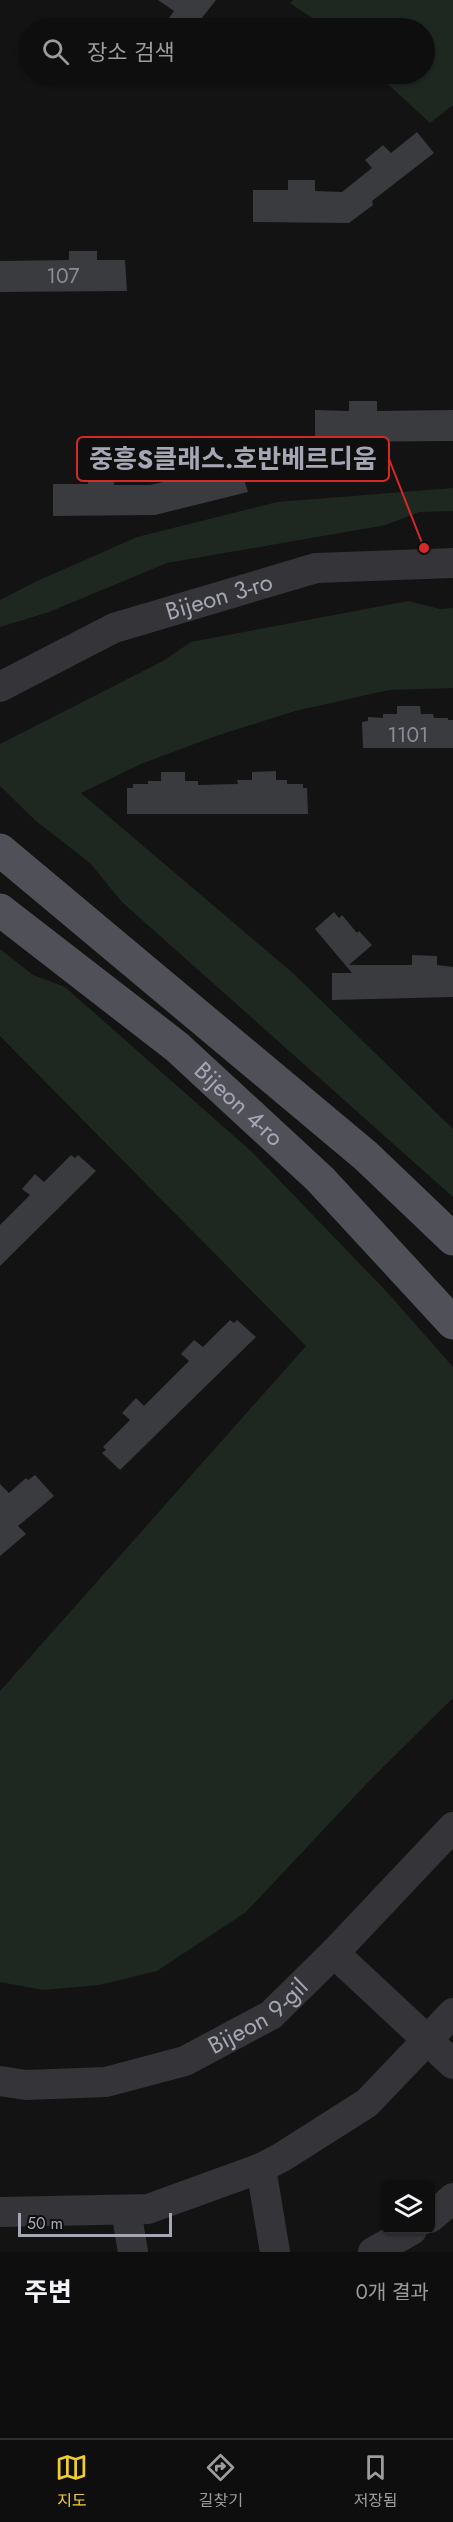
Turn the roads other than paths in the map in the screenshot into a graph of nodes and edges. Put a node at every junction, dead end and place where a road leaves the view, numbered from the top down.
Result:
1 (453, 563) edge
2 (0, 687) edge
3 (0, 850) edge
4 (0, 910) edge
5 (453, 1239) edge
6 (453, 1323) edge
7 (453, 1827) edge
8 (334, 1953) junction
9 (453, 2013) edge
10 (428, 2039) junction
11 (453, 2064) edge
12 (0, 2081) edge
13 (261, 2168) junction
14 (453, 2198) edge
15 (126, 2210) junction
16 (0, 2212) edge
17 (435, 2214) edge
18 (404, 2234) edge
19 (133, 2252) edge
20 (275, 2252) edge
21 (373, 2252) edge

1 - 2 street, Bijeon 3-ro
3 - 5 main road, Bijeon 4-ro
4 - 6 main road, Bijeon 4-ro
7 - 8 street, Bijeon 9-gil
8 - 10 street
8 - 12 street, Bijeon 9-gil
9 - 10 street
10 - 11 street
10 - 13 street
13 - 15 street
13 - 20 street
14 - 17 street
15 - 16 street
15 - 19 street
18 - 21 street

